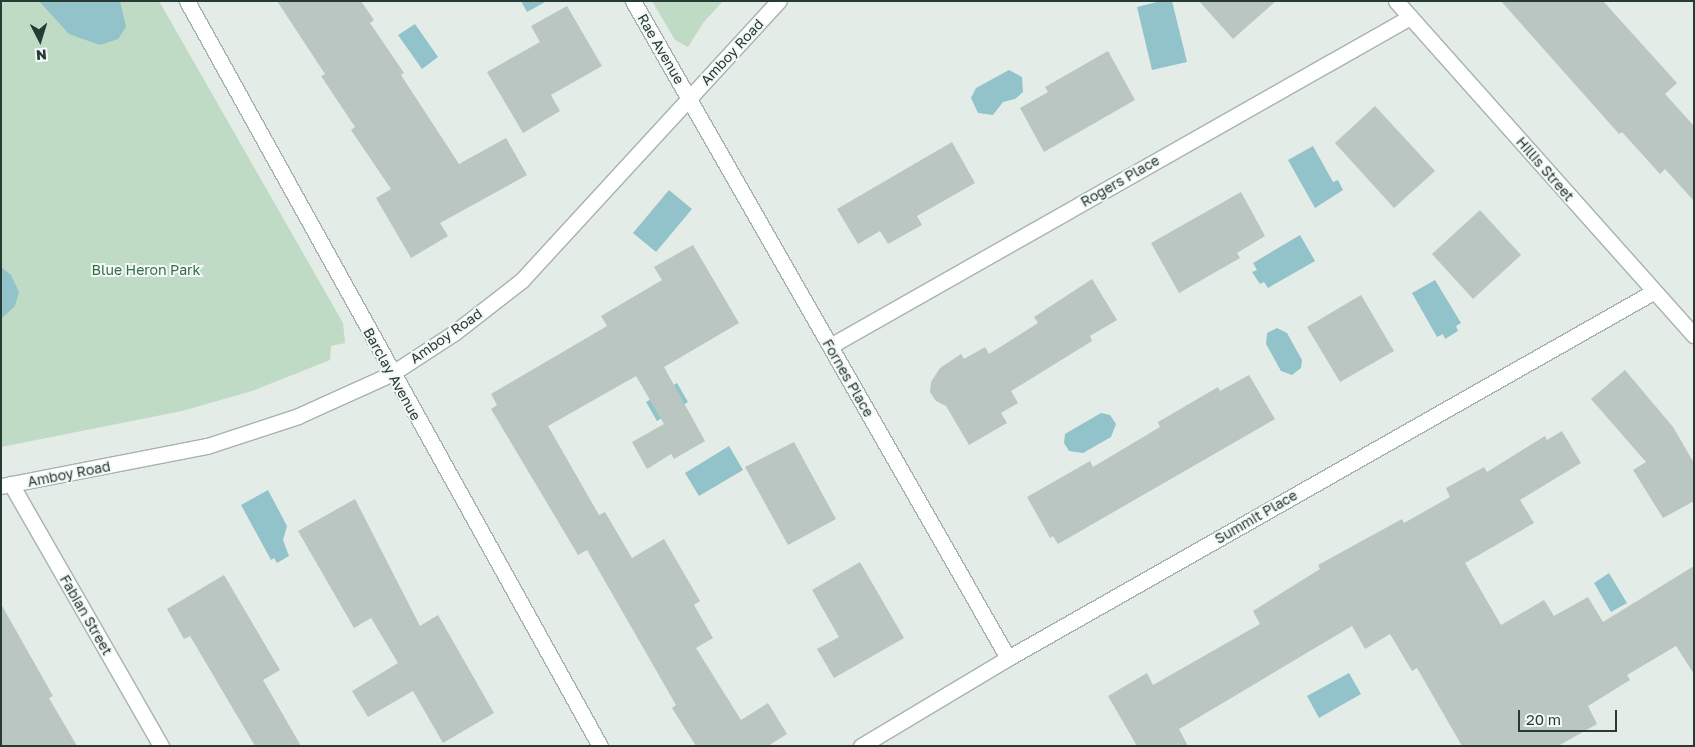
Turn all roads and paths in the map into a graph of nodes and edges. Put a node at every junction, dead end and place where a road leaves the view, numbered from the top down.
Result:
1 (186, 1) edge
2 (633, 1) edge
3 (779, 1) edge
4 (1396, 1) edge
5 (1410, 17) junction
6 (688, 98) junction
7 (1653, 292) junction
8 (1694, 336) edge
9 (830, 346) junction
10 (391, 374) junction
11 (6, 485) edge
12 (1008, 658) junction
13 (160, 746) edge
14 (600, 746) edge
15 (861, 746) edge

1 - 10 street, Barclay Avenue
2 - 6 street, Rae Avenue
3 - 6 street, Amboy Road
4 - 5 street, Hillis Street
5 - 7 street, Hillis Street
5 - 9 street, Rogers Place
6 - 9 street, Fornes Place
6 - 10 street, Amboy Road
7 - 8 street, Hillis Street
7 - 12 street, Summit Place
9 - 12 street, Fornes Place
10 - 11 street, Amboy Road
10 - 14 street, Barclay Avenue
11 - 13 street, Fabian Street
12 - 15 street, Summit Place

